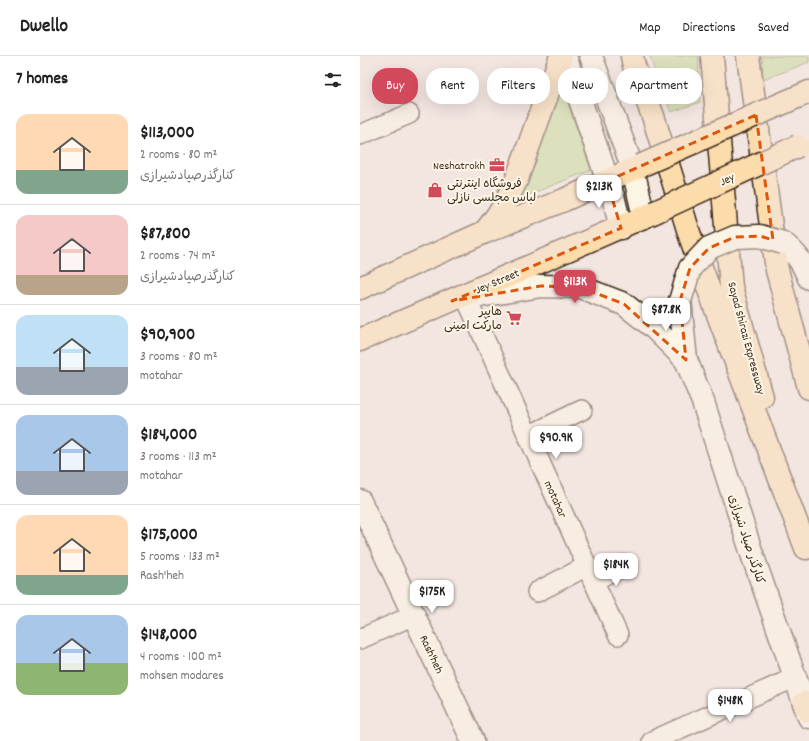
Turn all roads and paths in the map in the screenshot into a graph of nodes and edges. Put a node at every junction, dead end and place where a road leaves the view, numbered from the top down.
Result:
1 (561, 56) edge
2 (565, 56) edge
3 (591, 56) edge
4 (632, 56) edge
5 (748, 56) edge
6 (712, 59) edge
7 (809, 92) edge
8 (409, 114) dead end
9 (360, 135) edge
10 (804, 144) edge
11 (637, 168) junction
12 (607, 181) junction
13 (649, 215) junction
14 (621, 228) junction
15 (486, 232) junction
16 (809, 278) edge
17 (360, 288) edge
18 (459, 299) junction
19 (360, 340) edge
20 (686, 360) junction
21 (809, 388) edge
22 (582, 410) dead end
23 (528, 436) junction
24 (362, 508) edge
25 (807, 554) edge
26 (624, 565) dead end
27 (590, 574) junction
28 (537, 592) dead end
29 (414, 615) junction
30 (618, 635) dead end
31 (360, 639) edge
32 (796, 677) junction
33 (808, 710) edge
34 (473, 741) edge
35 (652, 741) edge

1 - 15 main road
2 - 12 main road
3 - 11 main road
4 - 25 main road
5 - 21 main road
6 - 25 main road, Sayad Shirazi Expressway
7 - 11 main road, bridge
8 - 9 street
10 - 13 main road, Jey, bridge
11 - 12 main road
11 - 13 main road
12 - 14 main road
12 - 15 main road
13 - 14 main road, Jey Street
14 - 18 main road, Jey Street
15 - 17 main road
16 - 20 main road, bridge
18 - 19 main road, Jey Street
18 - 20 main road
18 - 23 street, motahar
20 - 32 main road, کنارگذر صیاد شیرازی
22 - 23 street
23 - 27 street, motahar
24 - 29 main road, Rash'heh
26 - 27 street
27 - 28 street
27 - 30 street, motahar
29 - 31 street
29 - 34 main road, Rash'heh
32 - 33 main road, کنارگذر صیاد شیرازی
32 - 35 street

